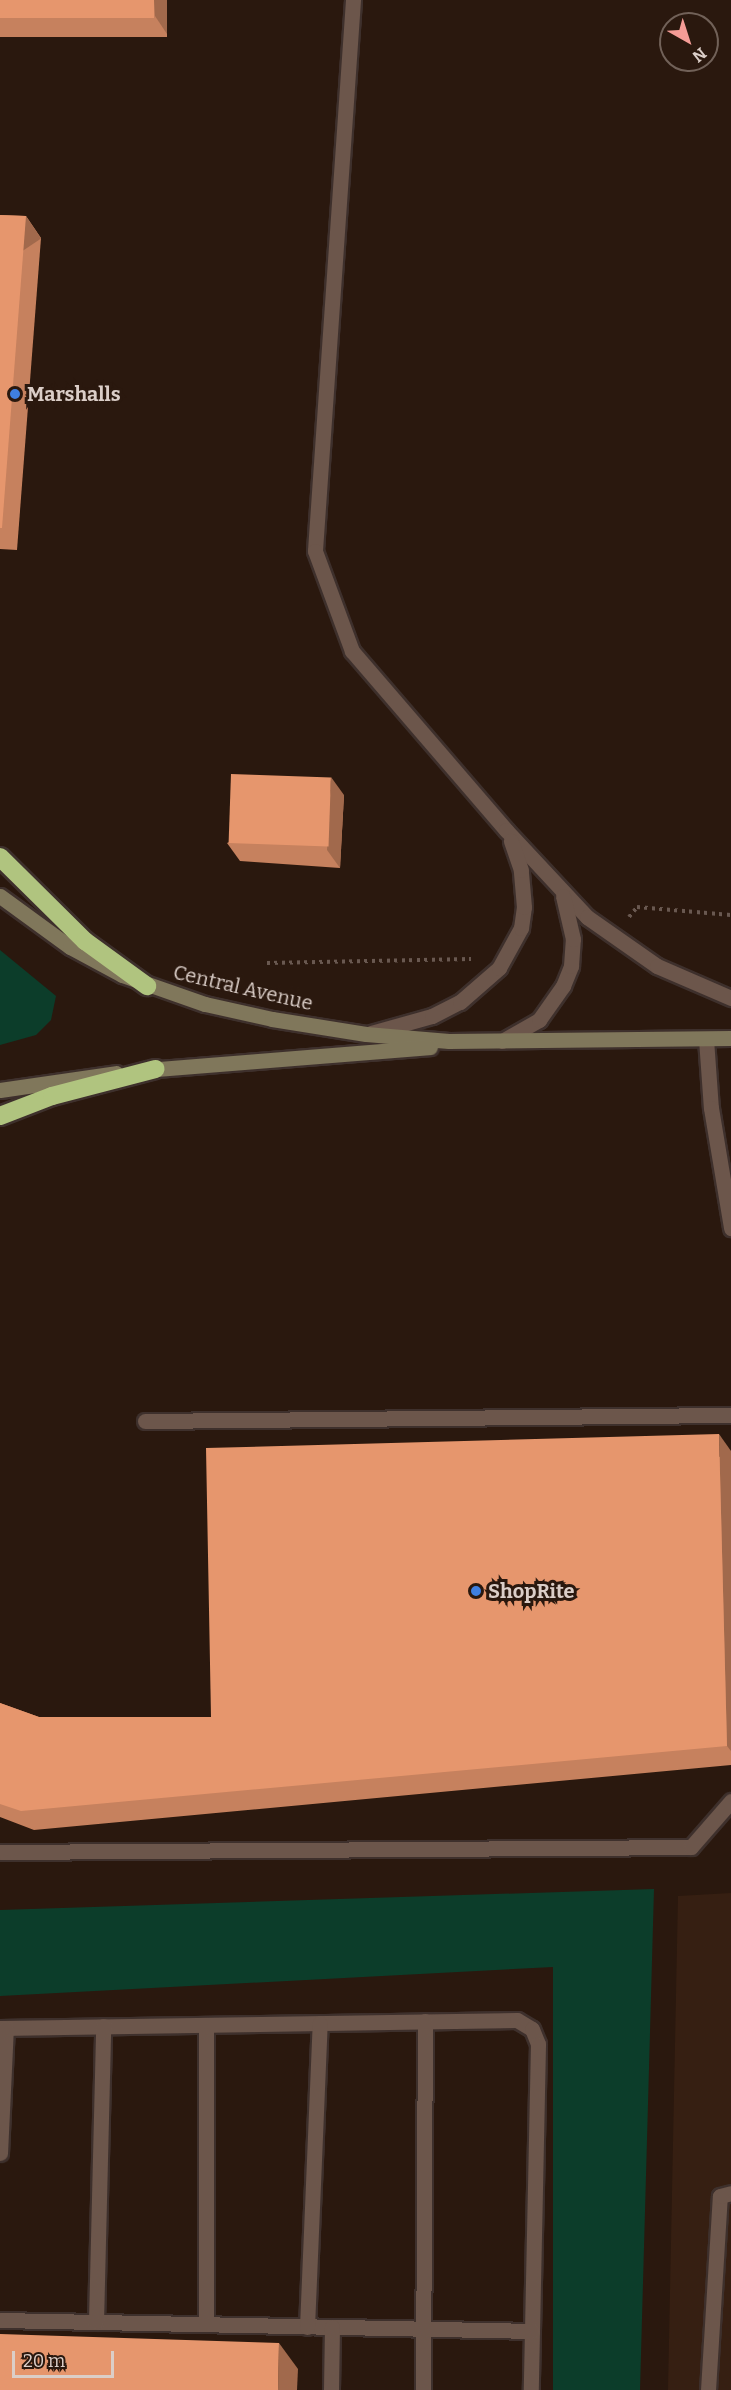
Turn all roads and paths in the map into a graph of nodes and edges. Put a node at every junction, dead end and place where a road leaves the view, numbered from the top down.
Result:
1 (353, 0) edge
2 (506, 830) junction
3 (0, 856) edge
4 (560, 891) junction
5 (0, 896) edge
6 (147, 986) junction
7 (731, 998) edge
8 (366, 1034) junction
9 (731, 1038) edge
10 (706, 1039) junction
11 (502, 1041) junction
12 (156, 1069) junction
13 (0, 1090) edge
14 (0, 1116) edge
15 (731, 1228) edge
16 (731, 1415) edge
17 (145, 1421) dead end
18 (731, 1801) edge
19 (0, 1852) edge
20 (425, 2021) junction
21 (320, 2023) junction
22 (206, 2025) junction
23 (103, 2026) junction
24 (3, 2028) edge
25 (0, 2154) edge
26 (731, 2193) edge
27 (0, 2320) edge
28 (96, 2322) junction
29 (206, 2324) junction
30 (307, 2327) junction
31 (332, 2327) junction
32 (424, 2329) junction
33 (532, 2331) junction
34 (331, 2390) edge
35 (423, 2390) edge
36 (531, 2390) edge
37 (708, 2390) edge

1 - 2 lane
2 - 4 lane
2 - 8 lane
3 - 6 highway
4 - 7 lane
4 - 11 lane
5 - 6 main road, Central Avenue
6 - 8 main road, Central Avenue
8 - 11 main road, Central Avenue
9 - 10 main road, Central Avenue
10 - 11 main road, Central Avenue
10 - 15 lane
11 - 12 main road, Central Avenue
12 - 13 main road, Central Avenue
12 - 14 highway
16 - 17 lane
18 - 19 lane
20 - 21 lane
20 - 32 lane
20 - 33 lane
21 - 22 lane
21 - 30 lane
22 - 23 lane
22 - 29 lane
23 - 24 lane
23 - 28 lane
24 - 25 lane
26 - 37 lane
27 - 28 lane
28 - 29 lane
29 - 30 lane
30 - 31 lane
31 - 32 lane
31 - 34 lane
32 - 33 lane
32 - 35 lane
33 - 36 lane

